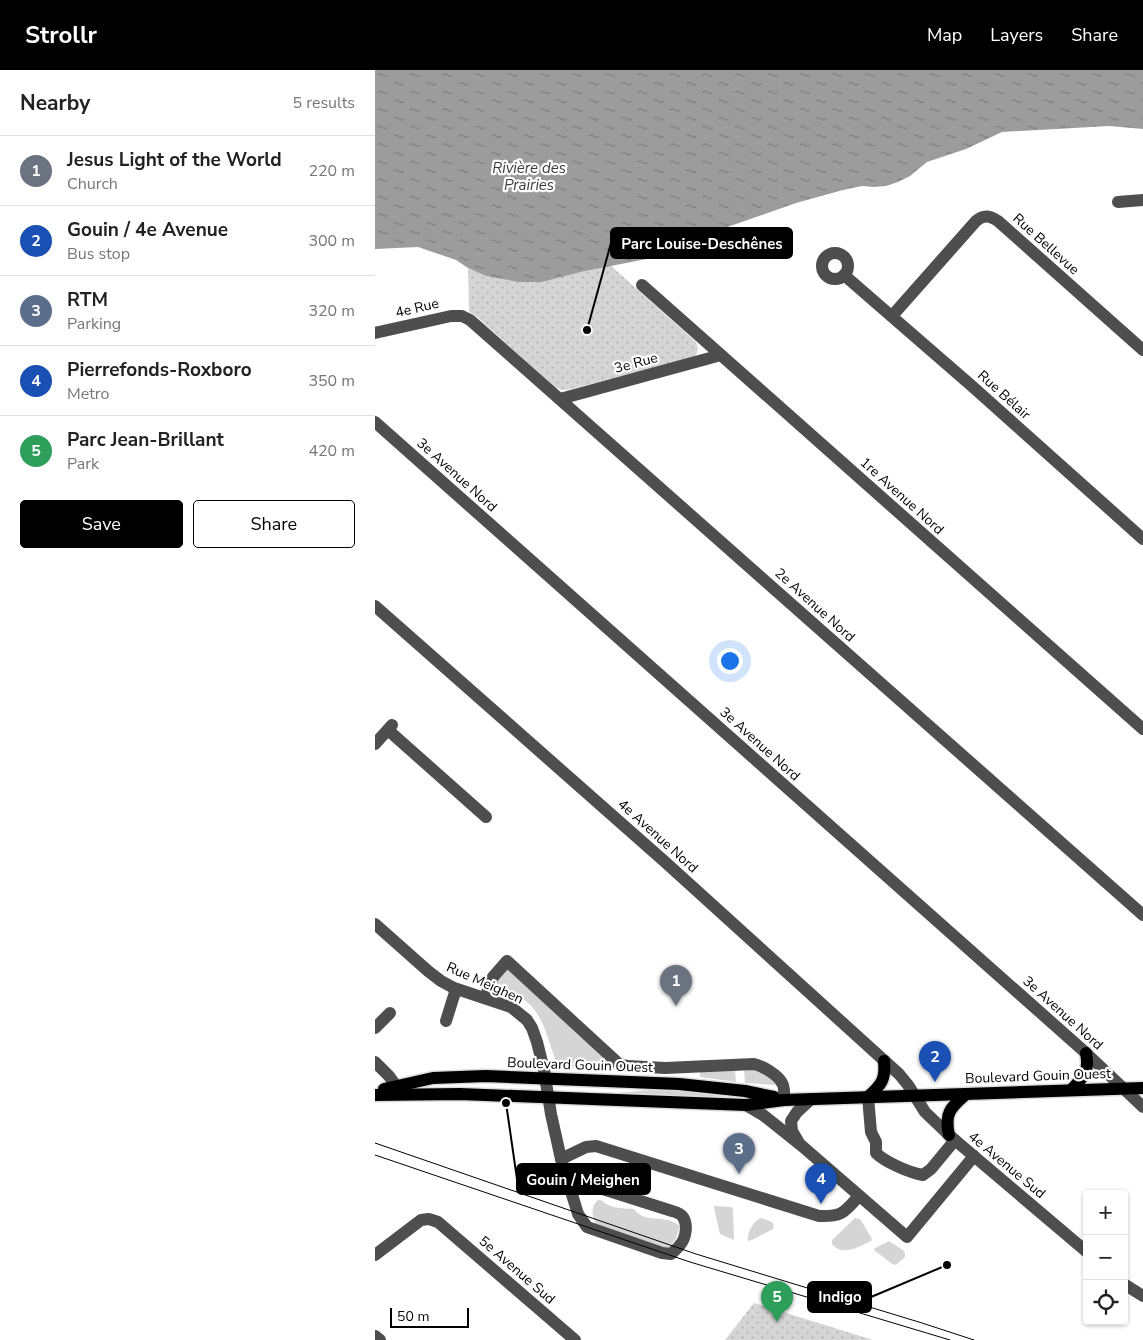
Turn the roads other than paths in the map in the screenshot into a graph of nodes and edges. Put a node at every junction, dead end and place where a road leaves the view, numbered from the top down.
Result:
1 (1143, 200) edge
2 (1118, 202) dead end
3 (844, 275) dead end
4 (642, 285) dead end
5 (892, 316) junction
6 (467, 318) joint
7 (375, 333) edge
8 (1143, 350) edge
9 (721, 355) junction
10 (560, 399) junction
11 (375, 422) edge
12 (1143, 539) edge
13 (375, 606) edge
14 (1143, 729) edge
15 (375, 744) edge
16 (486, 817) dead end
17 (1143, 915) edge
18 (375, 924) edge
19 (457, 989) junction
20 (485, 998) junction
21 (390, 1013) dead end
22 (446, 1021) dead end
23 (375, 1028) edge
24 (1086, 1053) junction
25 (884, 1061) junction
26 (375, 1062) edge
27 (628, 1066) junction
28 (545, 1078) junction
29 (627, 1081) junction
30 (396, 1086) junction
31 (1143, 1088) edge
32 (1124, 1089) junction
33 (1071, 1090) junction
34 (375, 1093) edge
35 (966, 1094) junction
36 (914, 1095) junction
37 (868, 1097) junction
38 (549, 1098) junction
39 (811, 1099) junction
40 (784, 1100) junction
41 (745, 1104) junction
42 (1143, 1107) edge
43 (952, 1137) junction
44 (799, 1144) junction
45 (974, 1156) junction
46 (561, 1159) junction
47 (568, 1178) junction
48 (859, 1196) junction
49 (1083, 1249) edge
50 (375, 1255) edge
51 (1128, 1287) edge
52 (1143, 1296) edge
53 (375, 1336) edge
54 (380, 1340) edge
55 (575, 1340) edge

1 - 2 street
3 - 5 street, Rue Bélair
4 - 9 street, 1re Avenue Nord
5 - 8 street, Rue Bellevue
5 - 12 street, Rue Bélair
6 - 7 street, 4e Rue
6 - 10 street, 2e Avenue Nord
9 - 10 street, 3e Rue
9 - 14 street, 1re Avenue Nord
10 - 17 street, 2e Avenue Nord
11 - 24 street, 3e Avenue Nord
13 - 25 street, 4e Avenue Nord
15 - 16 street
18 - 19 street, Rue Meighen
19 - 20 street, Rue Meighen
19 - 22 street
20 - 27 street
20 - 28 street, Rue Meighen
21 - 23 street
24 - 32 street, 3e Avenue Nord
24 - 33 main road
25 - 36 street, 4e Avenue Nord
25 - 37 main road
26 - 30 street
27 - 29 street
27 - 40 street
28 - 29 main road, Boulevard Gouin Ouest
28 - 30 main road, Boulevard Gouin Ouest
28 - 38 street, Rue Meighen
29 - 40 main road, Boulevard Gouin Ouest
30 - 34 main road, Boulevard Gouin Ouest
31 - 32 main road, Boulevard Gouin Ouest
32 - 33 main road, Boulevard Gouin Ouest
32 - 42 street, 3e Avenue Nord
33 - 35 main road, Boulevard Gouin Ouest
34 - 38 main road, Boulevard Gouin Ouest
35 - 36 main road, Boulevard Gouin Ouest
35 - 43 main road
36 - 37 main road, Boulevard Gouin Ouest
36 - 43 street, 4e Avenue Sud
37 - 39 main road, Boulevard Gouin Ouest
37 - 43 street
38 - 41 main road, Boulevard Gouin Ouest
38 - 46 street, Rue Meighen
39 - 40 main road, Boulevard Gouin Ouest
39 - 44 street
40 - 41 main road, Boulevard Gouin Ouest
41 - 44 street
43 - 45 street, 4e Avenue Sud
44 - 48 street
45 - 48 street
45 - 49 street, 4e Avenue Sud
46 - 47 street, Rue Meighen
46 - 48 street
47 - 47 street, Rue Meighen
50 - 55 street, 5e Avenue Sud
51 - 52 street
53 - 54 street

